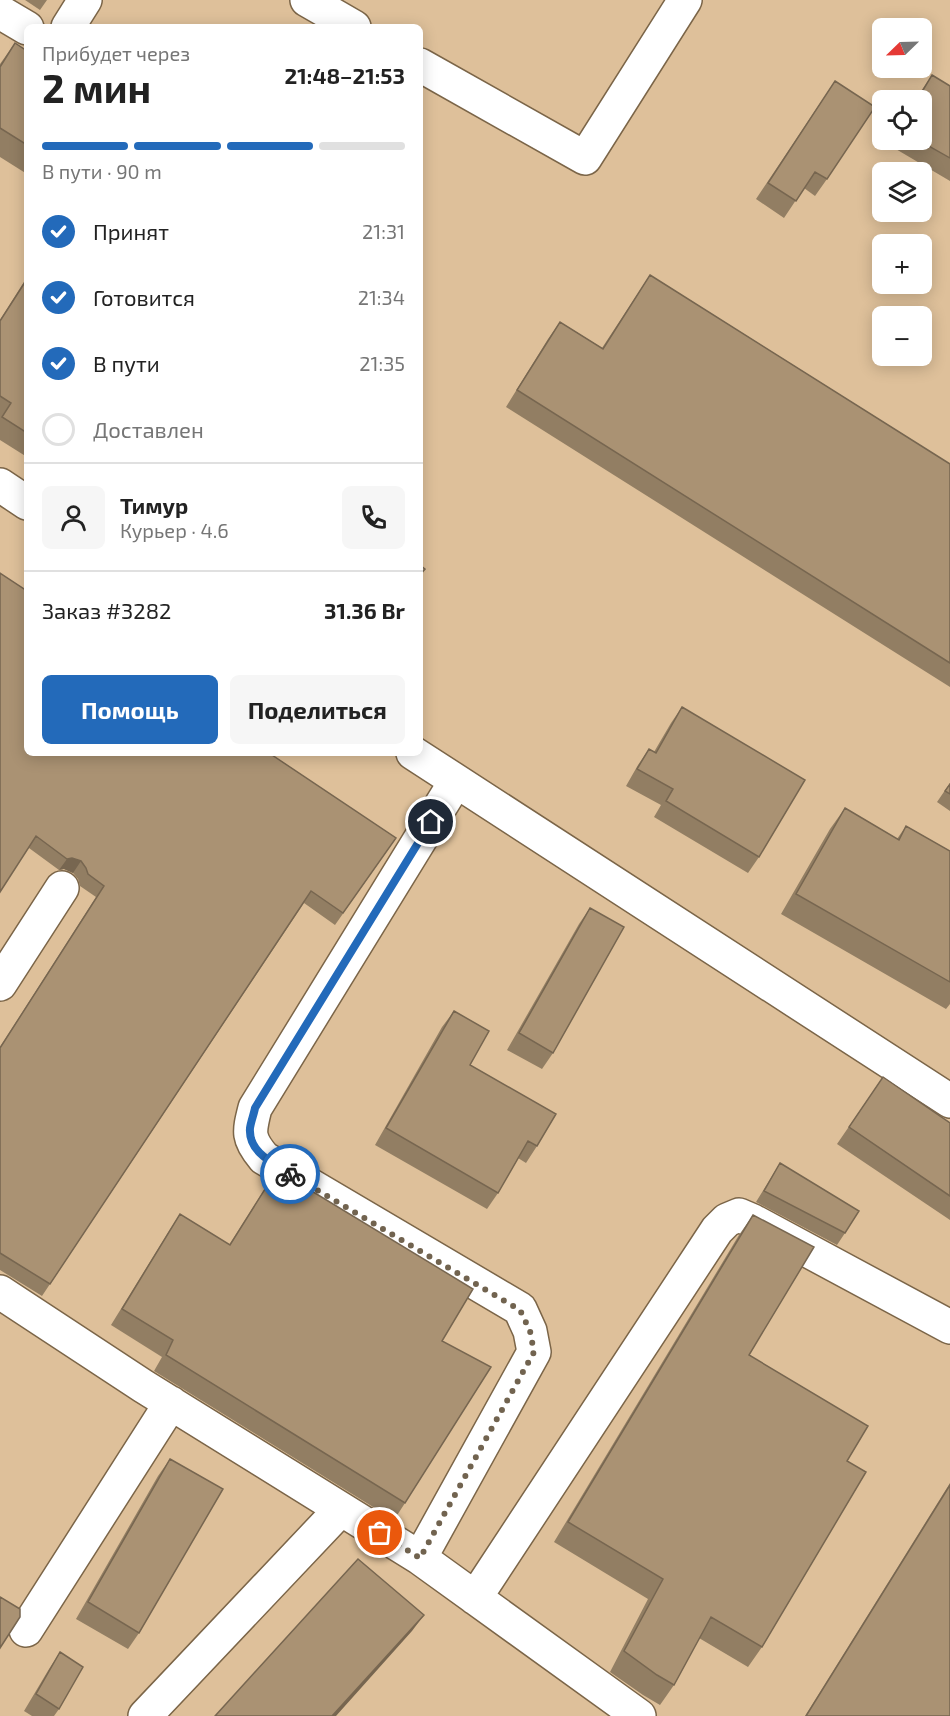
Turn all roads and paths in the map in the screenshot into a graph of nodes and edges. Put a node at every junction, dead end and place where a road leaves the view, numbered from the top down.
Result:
1 (85, 0) edge
2 (307, 0) edge
3 (685, 0) edge
4 (0, 12) edge
5 (70, 24) edge
6 (349, 24) edge
7 (24, 26) edge
8 (423, 66) edge
9 (0, 485) edge
10 (24, 500) edge
11 (417, 756) edge
12 (456, 781) junction
13 (62, 888) dead end
14 (0, 984) edge
15 (950, 1101) edge
16 (0, 1292) edge
17 (950, 1327) edge
18 (171, 1403) junction
19 (341, 1509) junction
20 (420, 1558) junction
21 (475, 1598) junction
22 (26, 1630) dead end
23 (145, 1716) edge
24 (639, 1716) edge

1 - 5 lane
2 - 6 lane
3 - 8 lane
4 - 7 lane
9 - 10 lane
11 - 12 lane
12 - 15 lane
12 - 20 lane
13 - 14 lane
16 - 18 lane
17 - 21 lane
18 - 19 lane
18 - 22 lane
19 - 20 lane
19 - 23 lane
20 - 21 lane
21 - 24 lane

